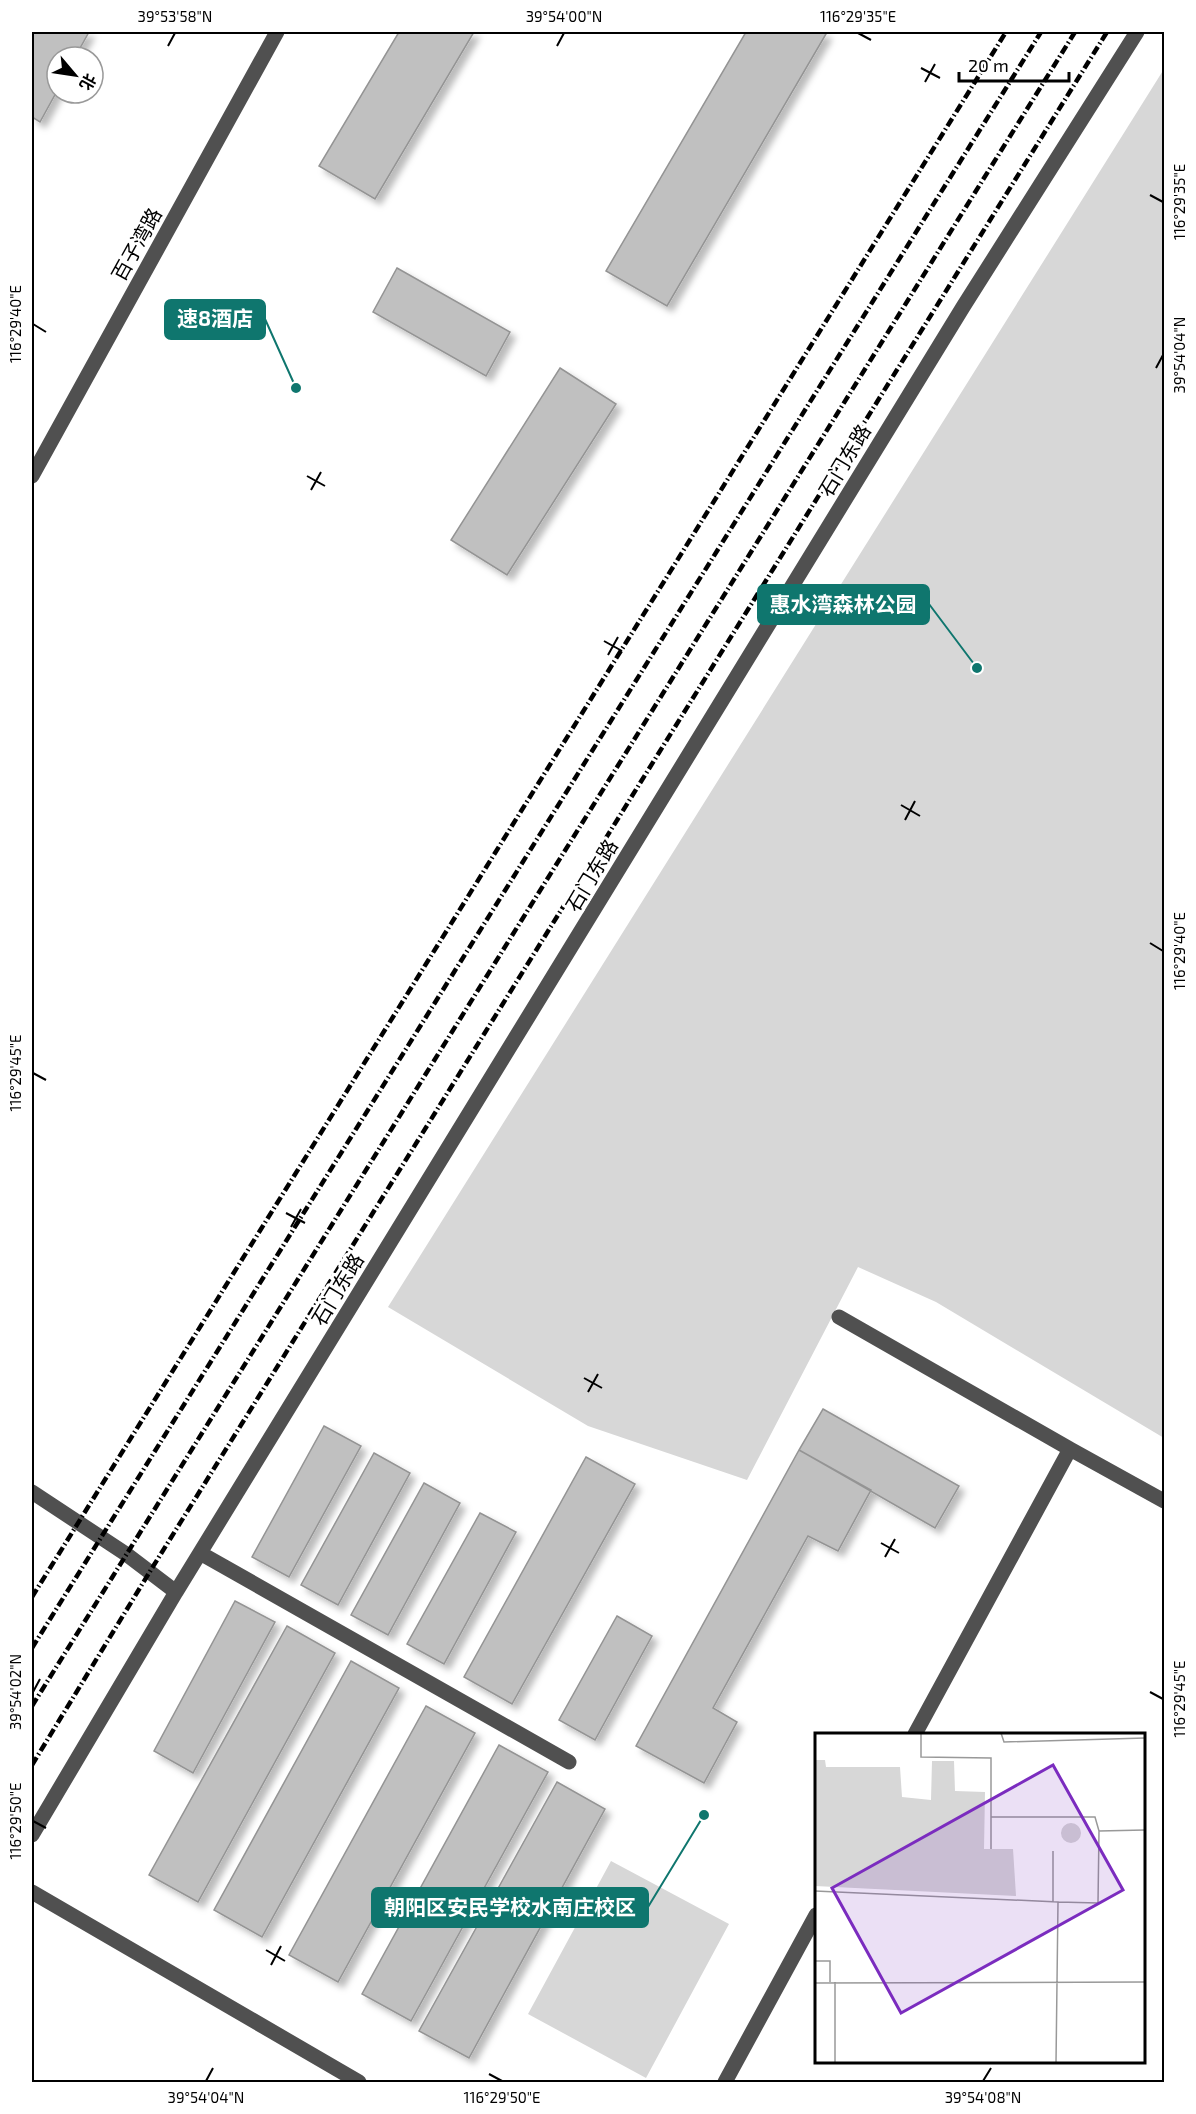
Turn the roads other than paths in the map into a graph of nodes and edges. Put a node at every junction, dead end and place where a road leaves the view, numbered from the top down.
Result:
1 (277, 32) edge
2 (1137, 32) edge
3 (32, 476) edge
4 (839, 1317) dead end
5 (1070, 1449) junction
6 (32, 1492) edge
7 (1164, 1501) edge
8 (200, 1553) junction
9 (176, 1592) junction
10 (916, 1733) edge
11 (569, 1762) dead end
12 (32, 1835) edge
13 (32, 1892) edge
14 (815, 1917) edge
15 (359, 2082) edge
16 (725, 2082) edge

1 - 3 street, 百子湾路
2 - 8 street, 石门东路
4 - 5 street
5 - 7 street
5 - 10 street
6 - 9 street
8 - 9 street, 石门东路
8 - 11 street
9 - 12 street, 石门东路
13 - 15 street
14 - 16 street

